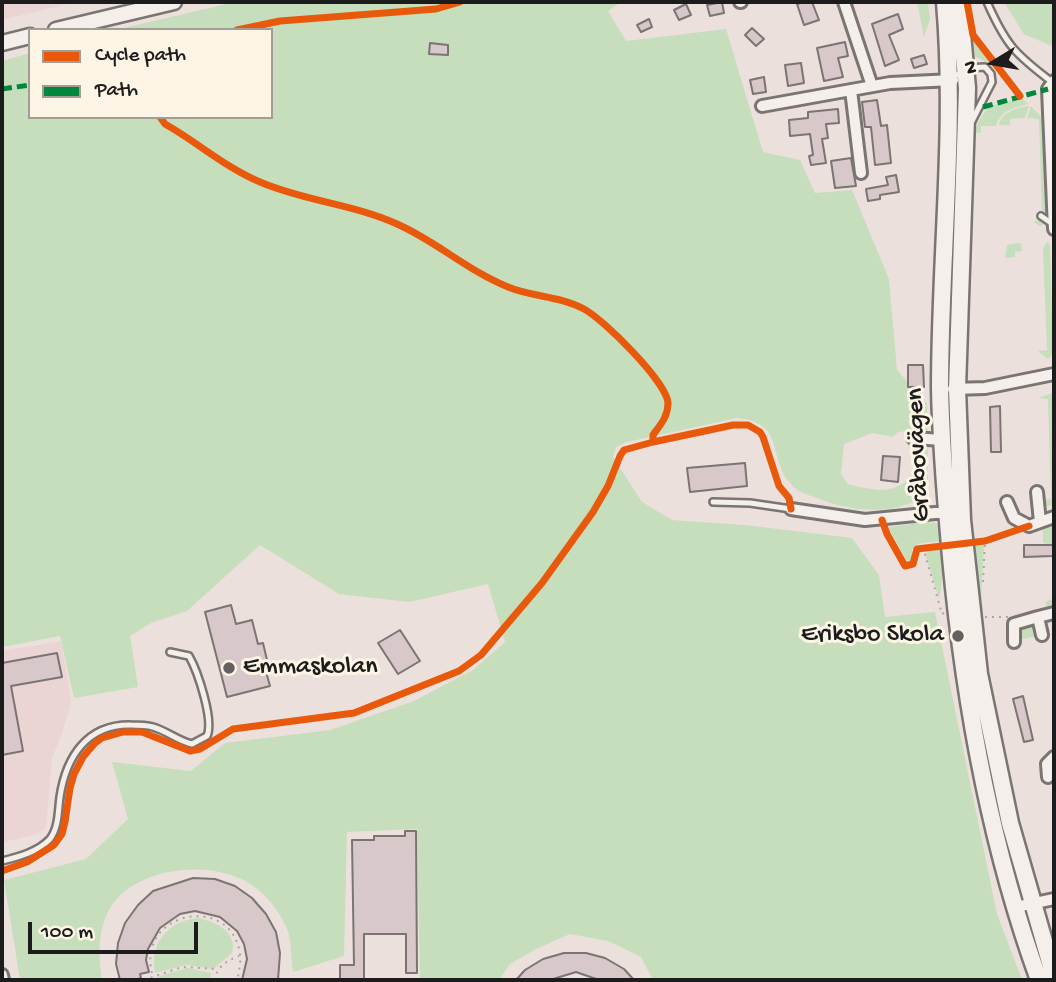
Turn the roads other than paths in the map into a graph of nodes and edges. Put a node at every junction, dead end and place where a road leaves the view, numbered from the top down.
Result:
1 (174, 2) edge
2 (844, 2) edge
3 (945, 2) edge
4 (959, 2) edge
5 (987, 2) edge
6 (64, 28) edge
7 (28, 36) edge
8 (2, 43) edge
9 (967, 68) junction
10 (950, 79) junction
11 (1053, 82) edge
12 (872, 86) junction
13 (967, 88) junction
14 (851, 90) junction
15 (762, 106) dead end
16 (968, 130) junction
17 (861, 173) dead end
18 (1041, 216) dead end
19 (1054, 227) edge
20 (1054, 374) edge
21 (949, 389) junction
22 (913, 438) dead end
23 (942, 440) junction
24 (1037, 492) dead end
25 (713, 502) dead end
26 (1007, 502) dead end
27 (791, 509) joint
28 (947, 513) junction
29 (1054, 517) edge
30 (962, 520) junction
31 (1040, 522) junction
32 (1054, 613) edge
33 (1038, 617) junction
34 (1042, 635) dead end
35 (1014, 642) dead end
36 (170, 652) dead end
37 (1054, 757) edge
38 (1048, 777) dead end
39 (2, 861) edge
40 (1054, 899) edge
41 (1034, 904) junction
42 (1017, 907) junction
43 (1054, 976) edge
44 (1040, 980) edge

1 - 6 street
2 - 12 street
3 - 10 main road, Gråbovägen
4 - 9 main road, Gråbovägen
5 - 11 lane
7 - 8 street
9 - 10 lane
9 - 13 main road, Gråbovägen
9 - 16 lane
10 - 12 street
10 - 13 street
10 - 21 main road, Gråbovägen
11 - 19 street
12 - 14 street
13 - 16 main road, Gråbovägen
14 - 15 street
14 - 17 street
16 - 21 main road, Gråbovägen
18 - 19 lane
20 - 21 street
21 - 23 main road, Gråbovägen
21 - 30 main road, Gråbovägen
22 - 23 street
23 - 28 main road, Gråbovägen
24 - 31 street
25 - 27 lane
26 - 31 street
27 - 28 street
28 - 30 street
28 - 42 main road, Gråbovägen
29 - 31 street
30 - 41 main road, Gråbovägen
32 - 33 street
33 - 34 street
33 - 35 street
36 - 39 lane
37 - 38 street
40 - 41 street
41 - 42 street
41 - 43 main road, Gråbovägen
42 - 44 main road, Gråbovägen

